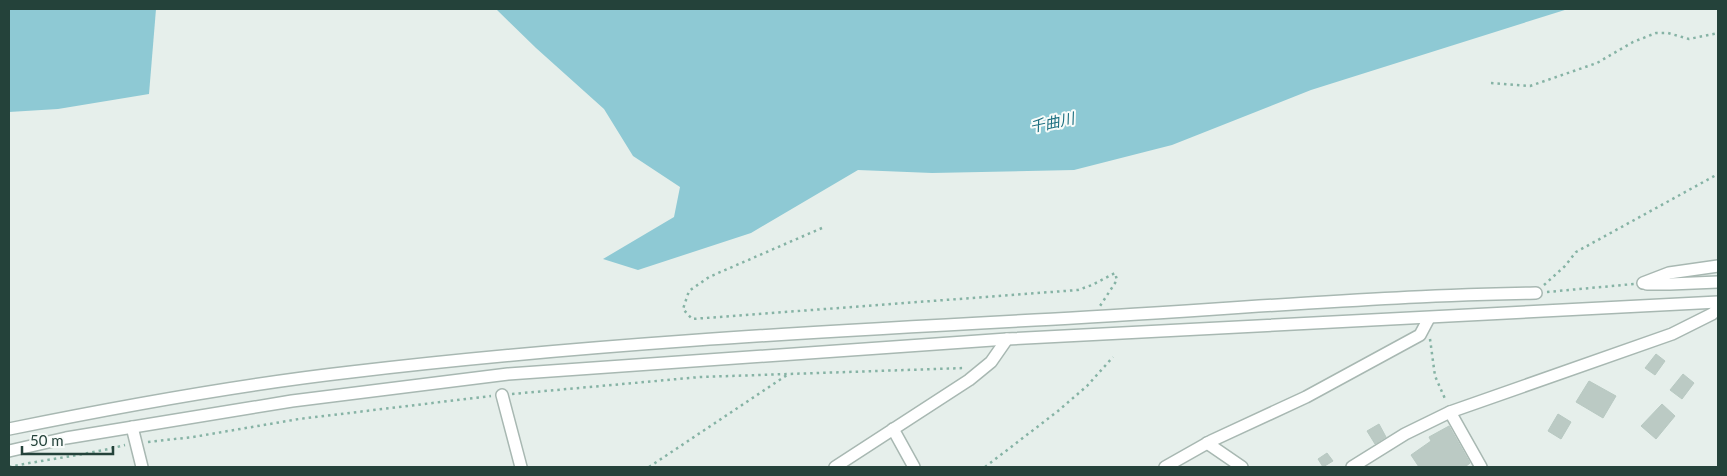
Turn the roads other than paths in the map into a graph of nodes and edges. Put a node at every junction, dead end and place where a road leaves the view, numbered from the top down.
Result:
1 (1718, 266) edge
2 (1718, 282) edge
3 (1536, 293) road end
4 (1718, 302) edge
5 (1718, 309) edge
6 (1429, 318) junction
7 (1007, 339) junction
8 (502, 395) road end
9 (1450, 412) junction
10 (132, 427) junction
11 (9, 429) edge
12 (893, 429) junction
13 (1207, 443) junction
14 (9, 451) edge
15 (142, 467) edge
16 (521, 467) edge
17 (834, 467) edge
18 (914, 467) edge
19 (1165, 467) edge
20 (1242, 467) edge
21 (1352, 467) edge
22 (1481, 467) edge

1 - 2 street
3 - 11 street
4 - 6 street
5 - 9 street
6 - 7 street
6 - 13 street
7 - 10 street
7 - 12 street
8 - 16 street
9 - 21 street
9 - 22 street
10 - 14 street
10 - 15 street
12 - 17 street
12 - 18 street
13 - 19 street
13 - 20 street

